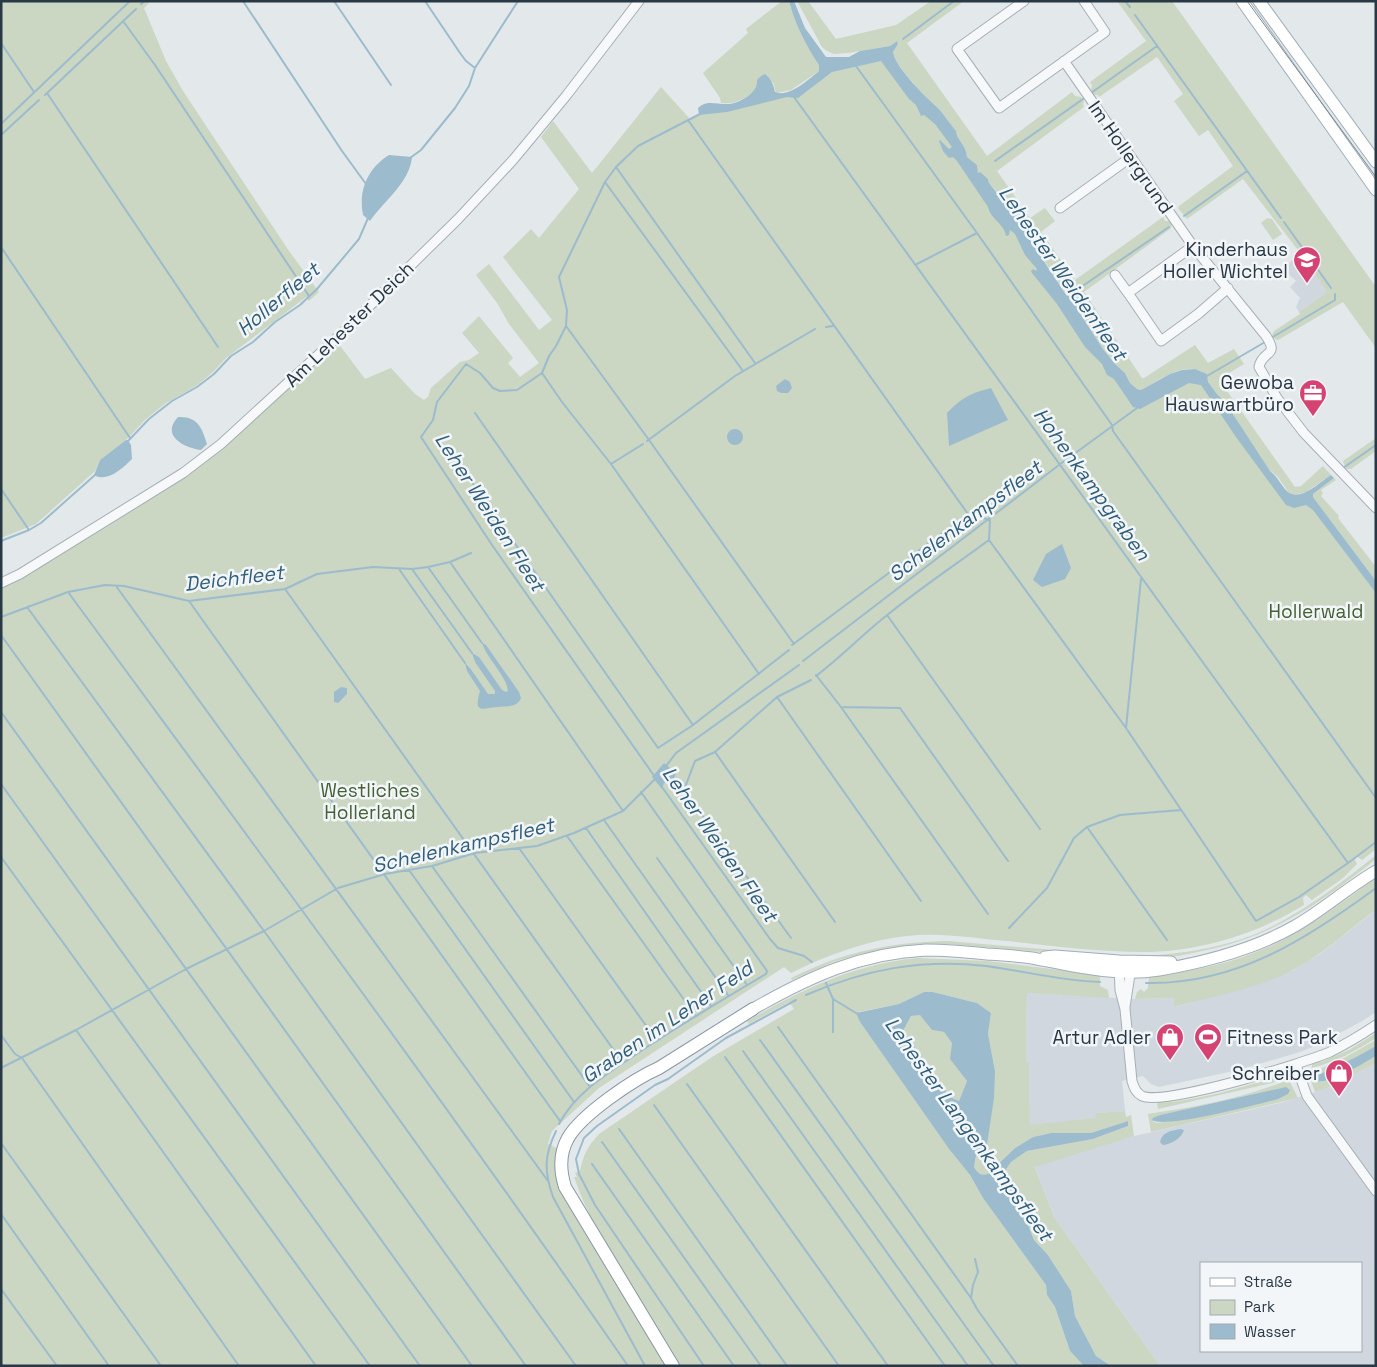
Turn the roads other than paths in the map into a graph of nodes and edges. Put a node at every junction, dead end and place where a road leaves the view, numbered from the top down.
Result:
1 (639, 1) edge
2 (1024, 1) edge
3 (1084, 1) edge
4 (1242, 1) edge
5 (1259, 1) edge
6 (1064, 61) junction
7 (1131, 157) junction
8 (1376, 162) edge
9 (1376, 190) edge
10 (1060, 208) dead end
11 (1193, 246) junction
12 (1115, 274) dead end
13 (1228, 288) junction
14 (1128, 293) junction
15 (1376, 508) edge
16 (1, 583) edge
17 (1376, 864) edge
18 (1376, 871) edge
19 (1360, 880) junction
20 (1119, 966) junction
21 (1131, 966) junction
22 (753, 1009) joint
23 (1125, 1009) junction
24 (1376, 1025) edge
25 (1296, 1065) junction
26 (1376, 1191) edge
27 (673, 1366) edge

1 - 16 street, Am Lehester Deich
2 - 6 street
3 - 6 street
4 - 9 main road
5 - 8 main road
6 - 7 street, Im Hollergrund
7 - 10 street
7 - 11 street, Im Hollergrund
11 - 13 street, Im Hollergrund
11 - 14 street
12 - 14 street
13 - 14 street
13 - 15 street, Im Hollergrund
17 - 19 main road
18 - 19 main road
19 - 21 main road
20 - 21 main road
20 - 22 main road
20 - 23 street
21 - 23 street
22 - 27 highway
23 - 25 street
24 - 25 street
25 - 26 street

